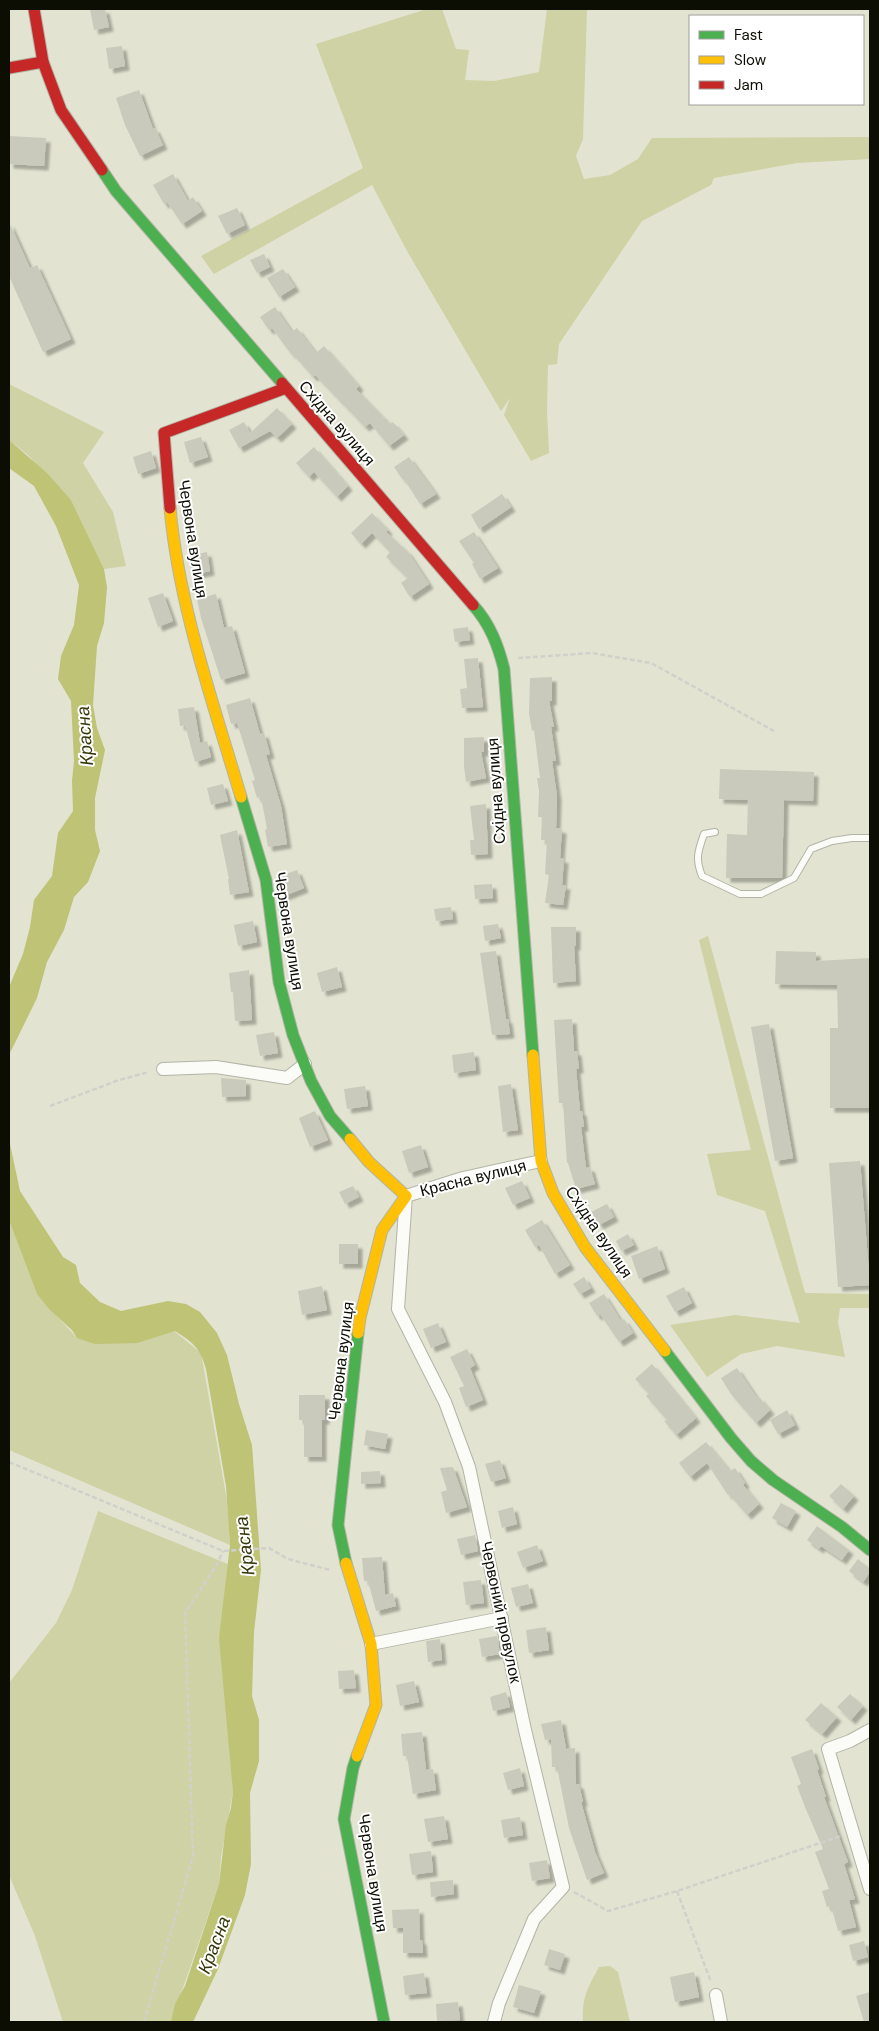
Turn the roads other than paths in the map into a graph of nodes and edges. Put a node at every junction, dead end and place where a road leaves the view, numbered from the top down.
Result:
1 (34, 9) edge
2 (43, 62) junction
3 (9, 68) edge
4 (286, 388) junction
5 (715, 832) dead end
6 (870, 838) edge
7 (305, 1064) junction
8 (163, 1069) road end
9 (541, 1161) junction
10 (406, 1196) junction
11 (870, 1550) edge
12 (502, 1618) junction
13 (371, 1644) junction
14 (870, 1730) edge
15 (870, 1888) edge
16 (716, 1995) road end
17 (384, 2022) edge
18 (494, 2022) edge
19 (721, 2022) edge

1 - 2 main road, Східна вулиця
2 - 3 main road
2 - 4 main road, Східна вулиця
4 - 7 main road, Червона вулиця
4 - 9 main road, Східна вулиця
5 - 6 lane
7 - 8 street
7 - 10 main road, Червона вулиця
9 - 10 street, Красна вулиця
9 - 11 main road, Східна вулиця
10 - 12 street, Червоний провулок
10 - 13 main road, Червона вулиця
12 - 13 street
12 - 18 street, Червоний провулок
13 - 17 main road, Червона вулиця
14 - 15 street
16 - 19 street

